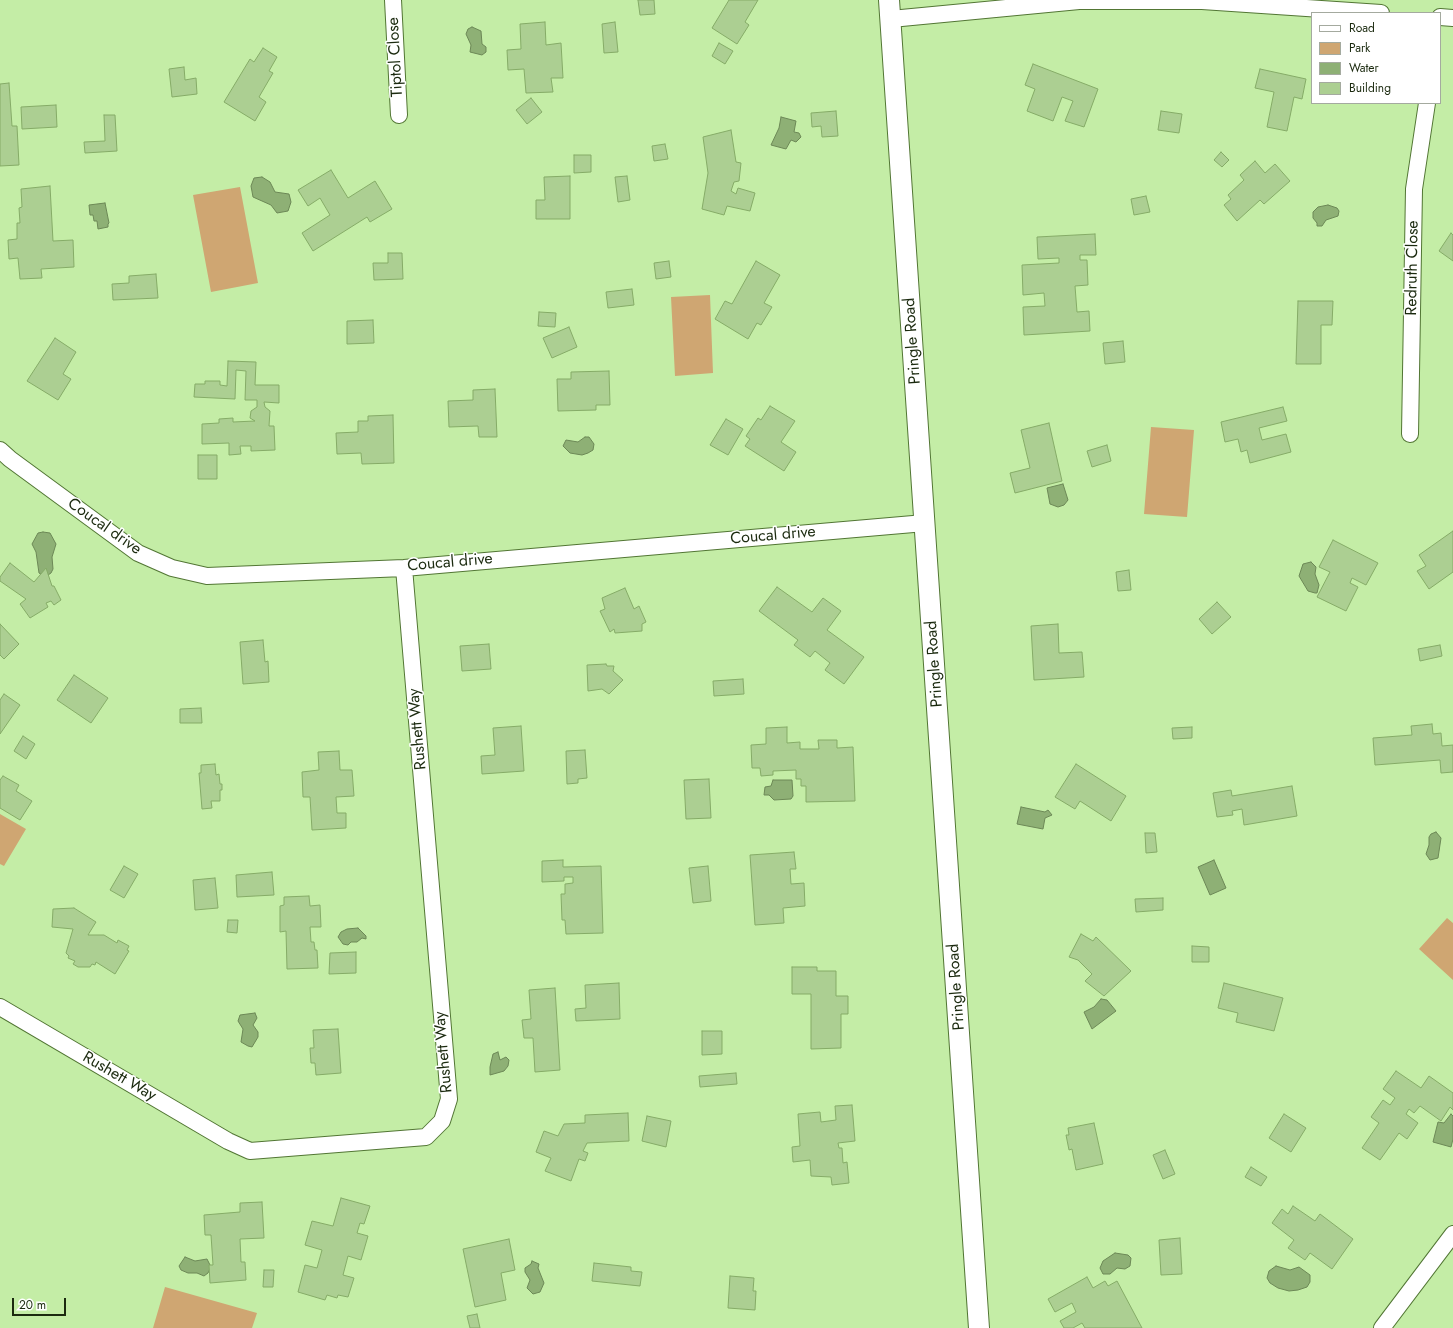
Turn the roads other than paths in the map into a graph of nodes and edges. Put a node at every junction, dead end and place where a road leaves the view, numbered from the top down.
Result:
1 (393, 0) edge
2 (890, 9) edge
3 (1366, 12) edge
4 (1427, 104) edge
5 (399, 115) dead end
6 (1410, 434) dead end
7 (5, 454) edge
8 (925, 523) junction
9 (404, 568) junction
10 (0, 1007) edge
11 (1453, 1234) edge
12 (979, 1328) edge
13 (1382, 1328) edge

1 - 5 street, Tiptol Close
2 - 3 street
2 - 8 street, Pringle Road
4 - 6 street, Redruth Close
7 - 9 street, Coucal drive
8 - 9 street, Coucal drive
8 - 12 street, Pringle Road
9 - 10 street, Rushett Way
11 - 13 street

